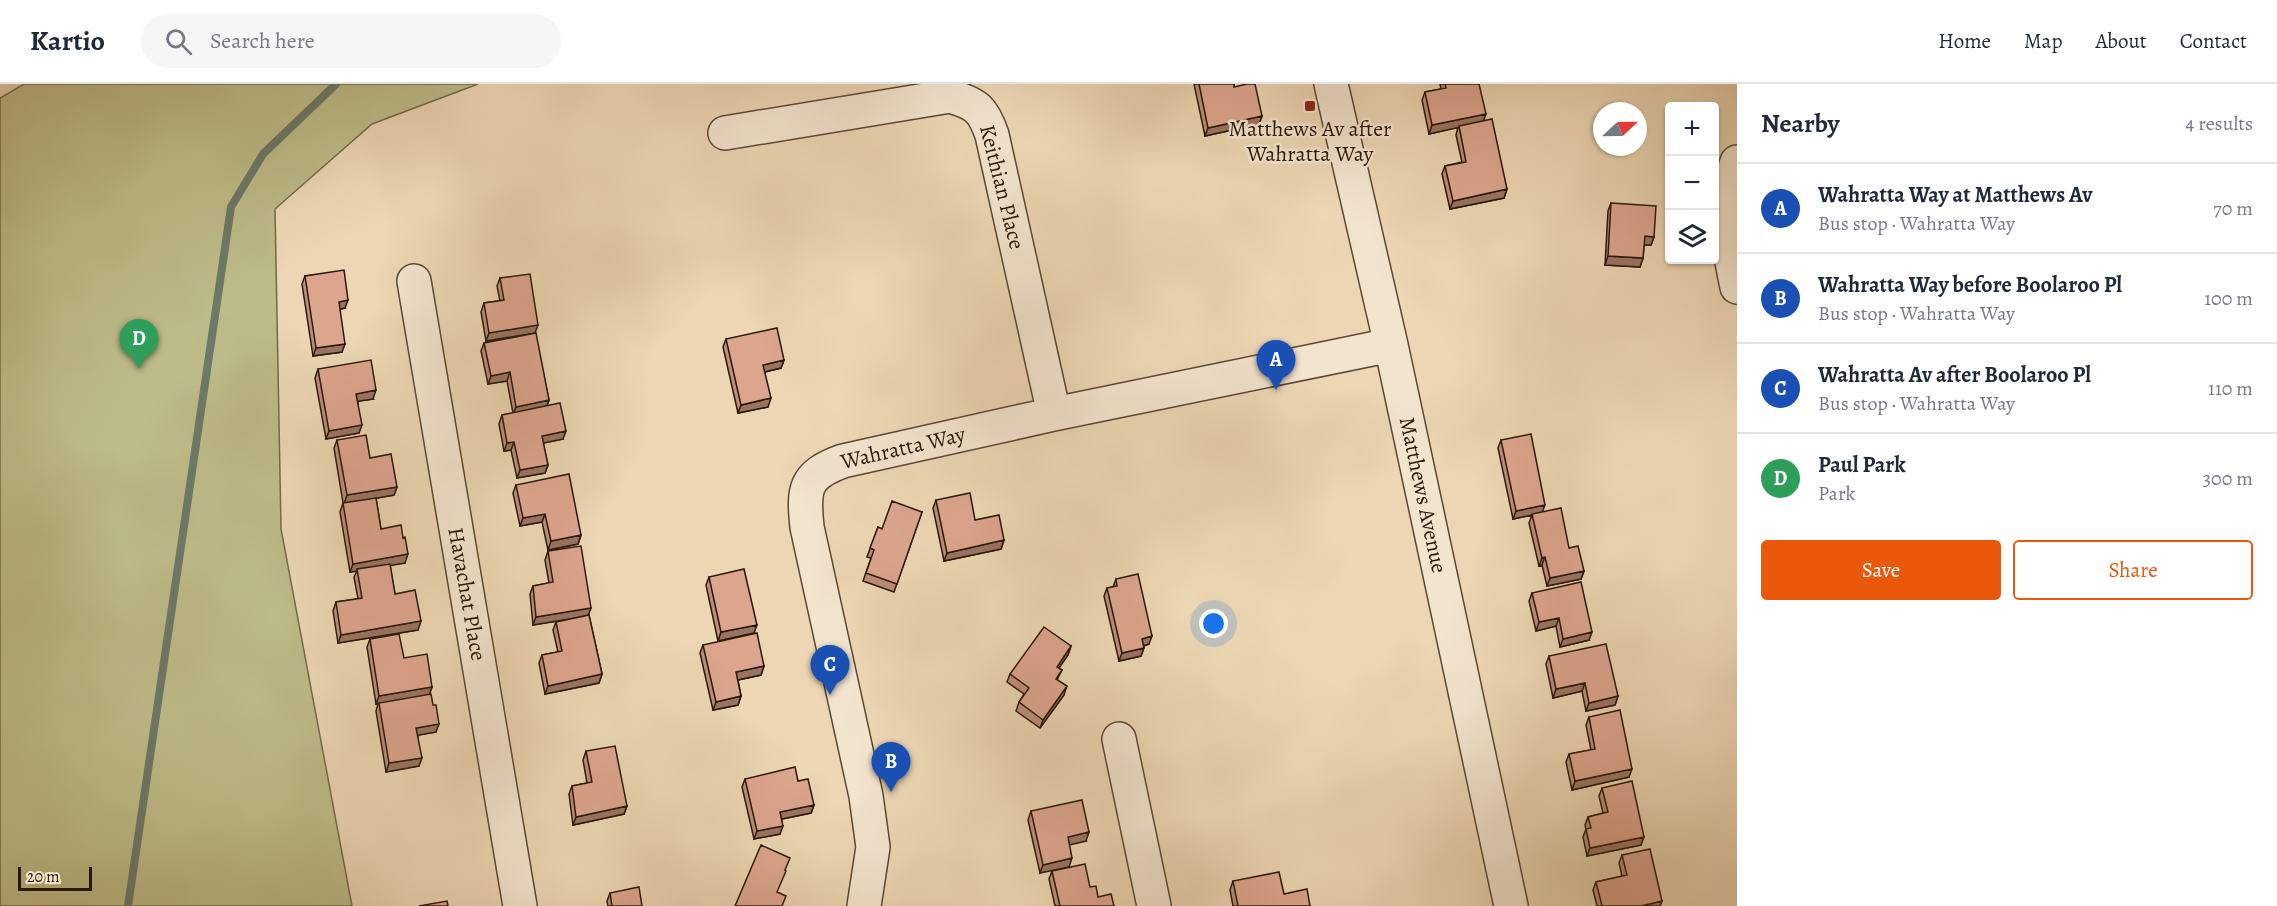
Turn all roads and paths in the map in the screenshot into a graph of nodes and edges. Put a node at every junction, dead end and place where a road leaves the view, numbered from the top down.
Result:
1 (1331, 84) edge
2 (725, 133) dead end
3 (1737, 162) edge
4 (414, 281) dead end
5 (1737, 287) edge
6 (1391, 345) junction
7 (1054, 414) junction
8 (1119, 739) dead end
9 (520, 906) edge
10 (864, 906) edge
11 (1154, 906) edge
12 (1511, 906) edge

1 - 6 street, Matthews Avenue
2 - 7 street, Keithian Place
3 - 5 street
4 - 9 street, Havachat Place
6 - 7 street, Wahratta Way
6 - 12 street, Matthews Avenue
7 - 10 street, Wahratta Way
8 - 11 street

